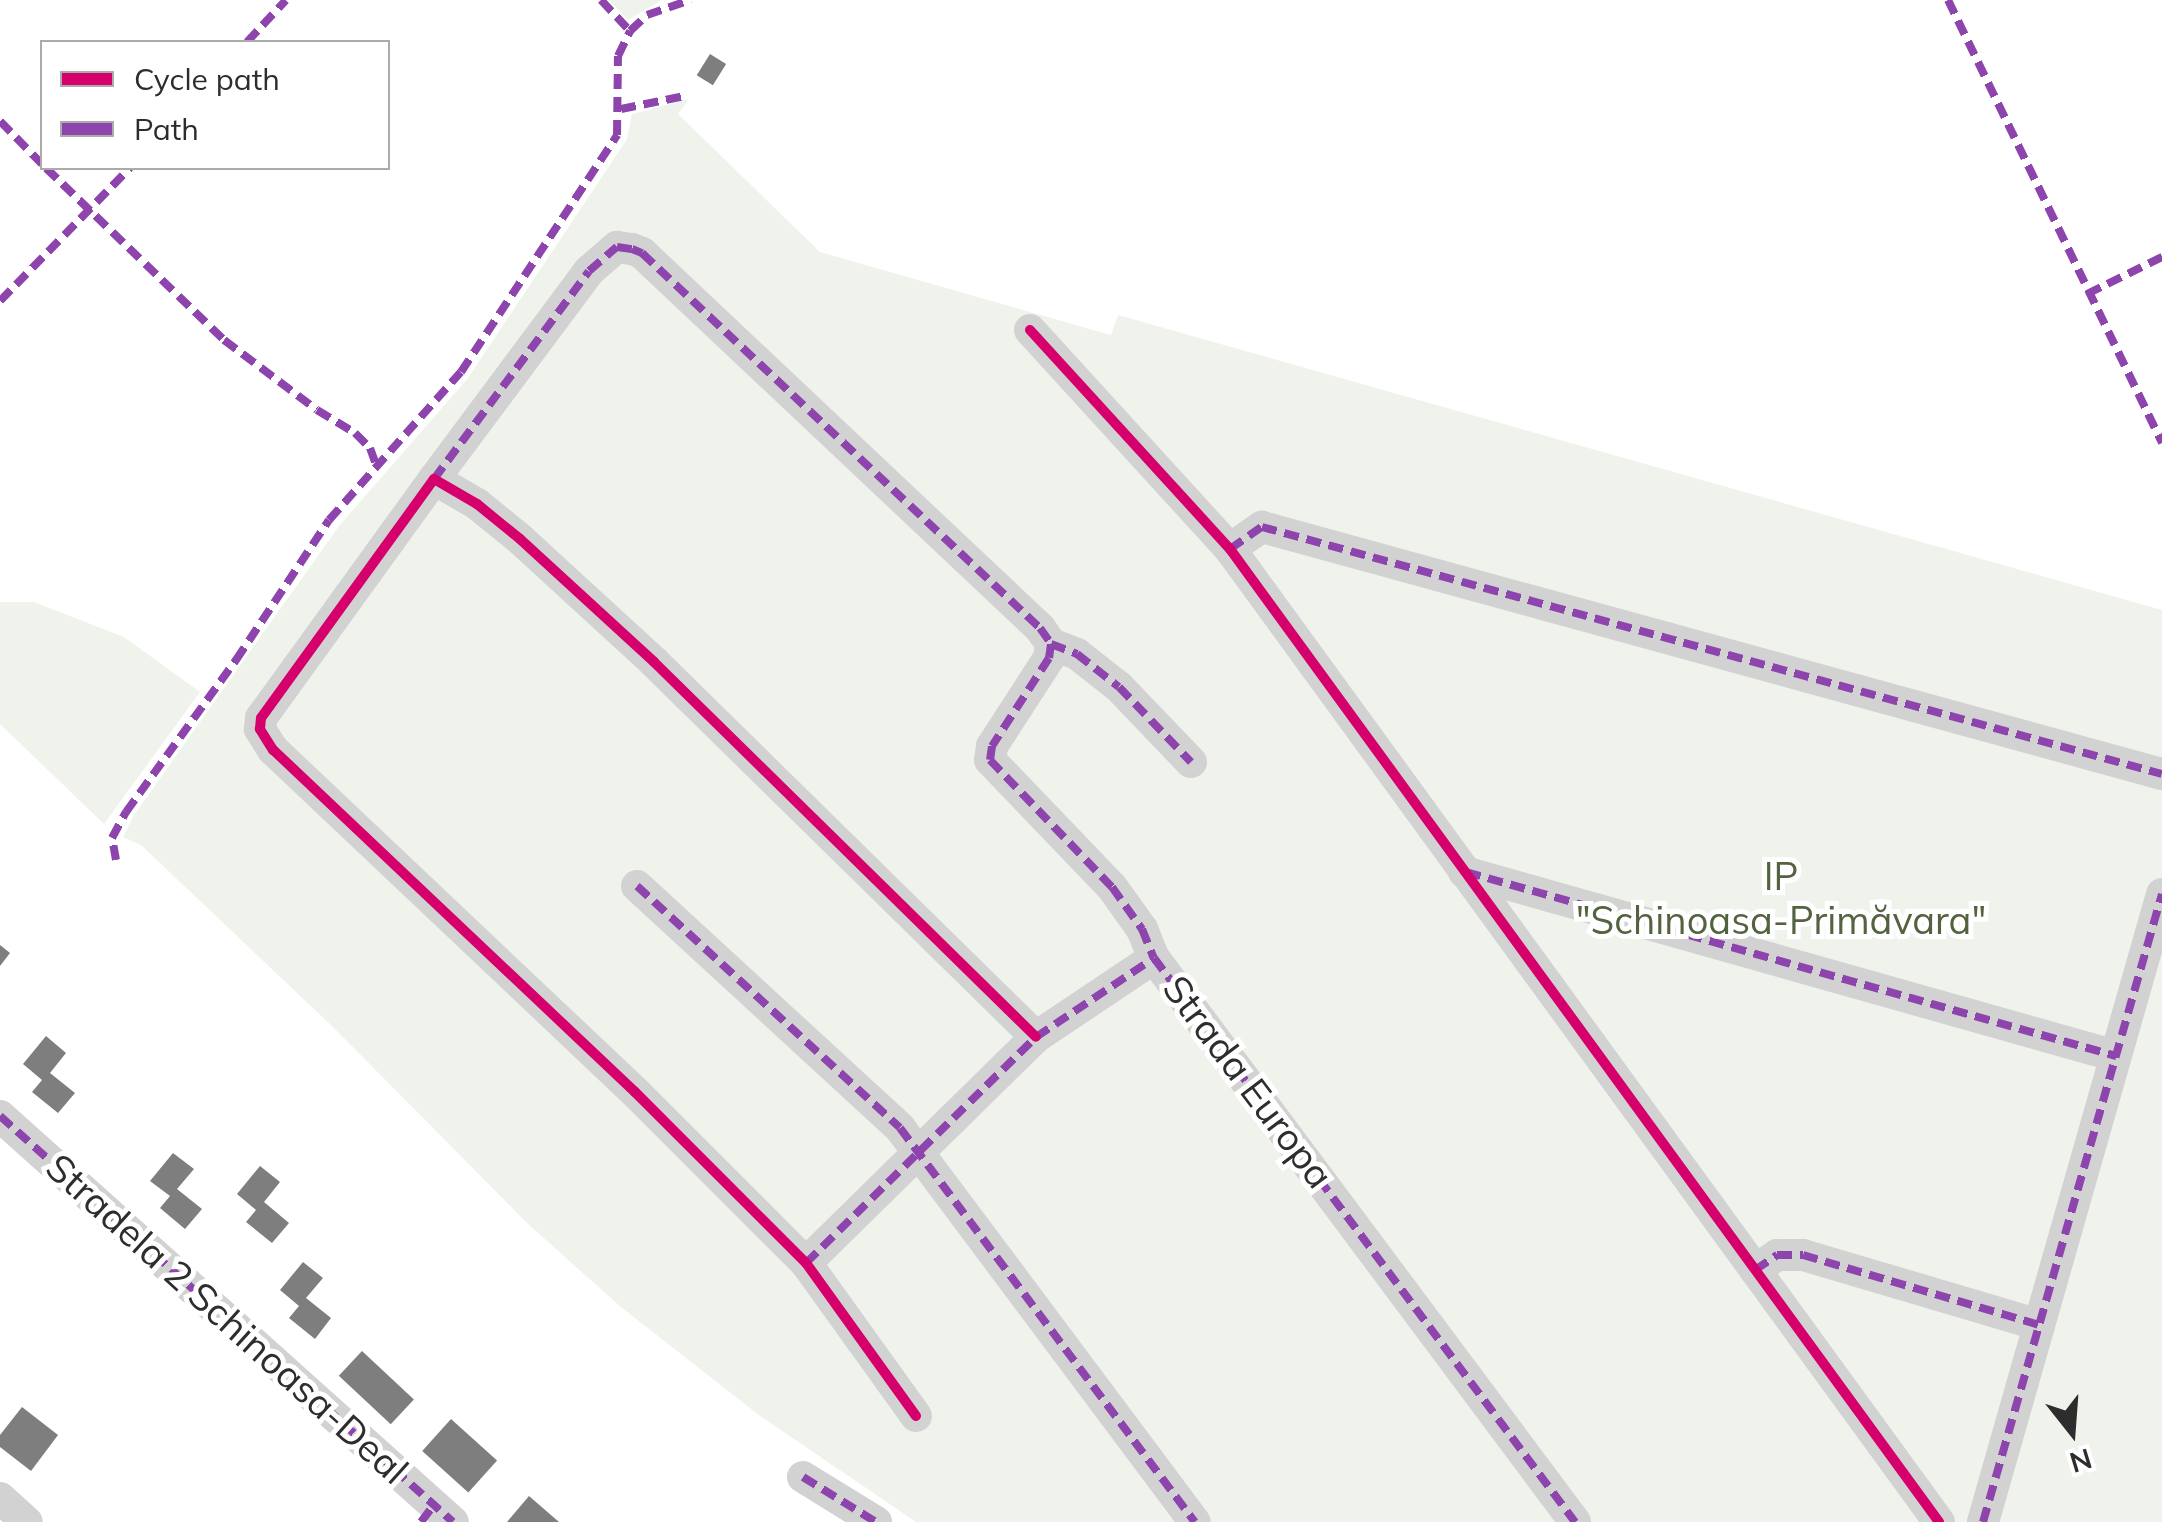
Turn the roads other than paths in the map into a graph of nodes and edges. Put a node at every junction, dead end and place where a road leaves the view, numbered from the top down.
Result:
1 (1030, 330) dead end
2 (434, 479) junction
3 (1230, 549) junction
4 (1051, 644) junction
5 (1191, 762) dead end
6 (2162, 774) edge
7 (1464, 872) junction
8 (637, 886) dead end
9 (2162, 894) edge
10 (1154, 958) junction
11 (1036, 1037) junction
12 (2116, 1056) junction
13 (0, 1116) edge
14 (919, 1154) junction
15 (806, 1264) junction
16 (1755, 1270) junction
17 (2039, 1325) junction
18 (916, 1416) dead end
19 (803, 1477) dead end
20 (0, 1498) edge
21 (436, 1516) edge
22 (27, 1522) edge
23 (876, 1522) edge
24 (1195, 1522) edge
25 (1575, 1522) edge
26 (1939, 1522) edge
27 (1983, 1522) edge

1 - 3 street
2 - 4 street
2 - 11 street
2 - 15 street
3 - 6 street
3 - 7 street
4 - 5 street
4 - 10 street, Strada Europa
7 - 12 street
7 - 16 street
8 - 14 street
9 - 12 street
10 - 11 street
10 - 25 street, Strada Europa
11 - 14 street
12 - 17 street
13 - 21 street, Stradela 2 Schinoasa-Deal
14 - 15 street
14 - 24 street
15 - 18 street
16 - 17 street
16 - 26 street
17 - 27 street
19 - 23 street
20 - 22 street

